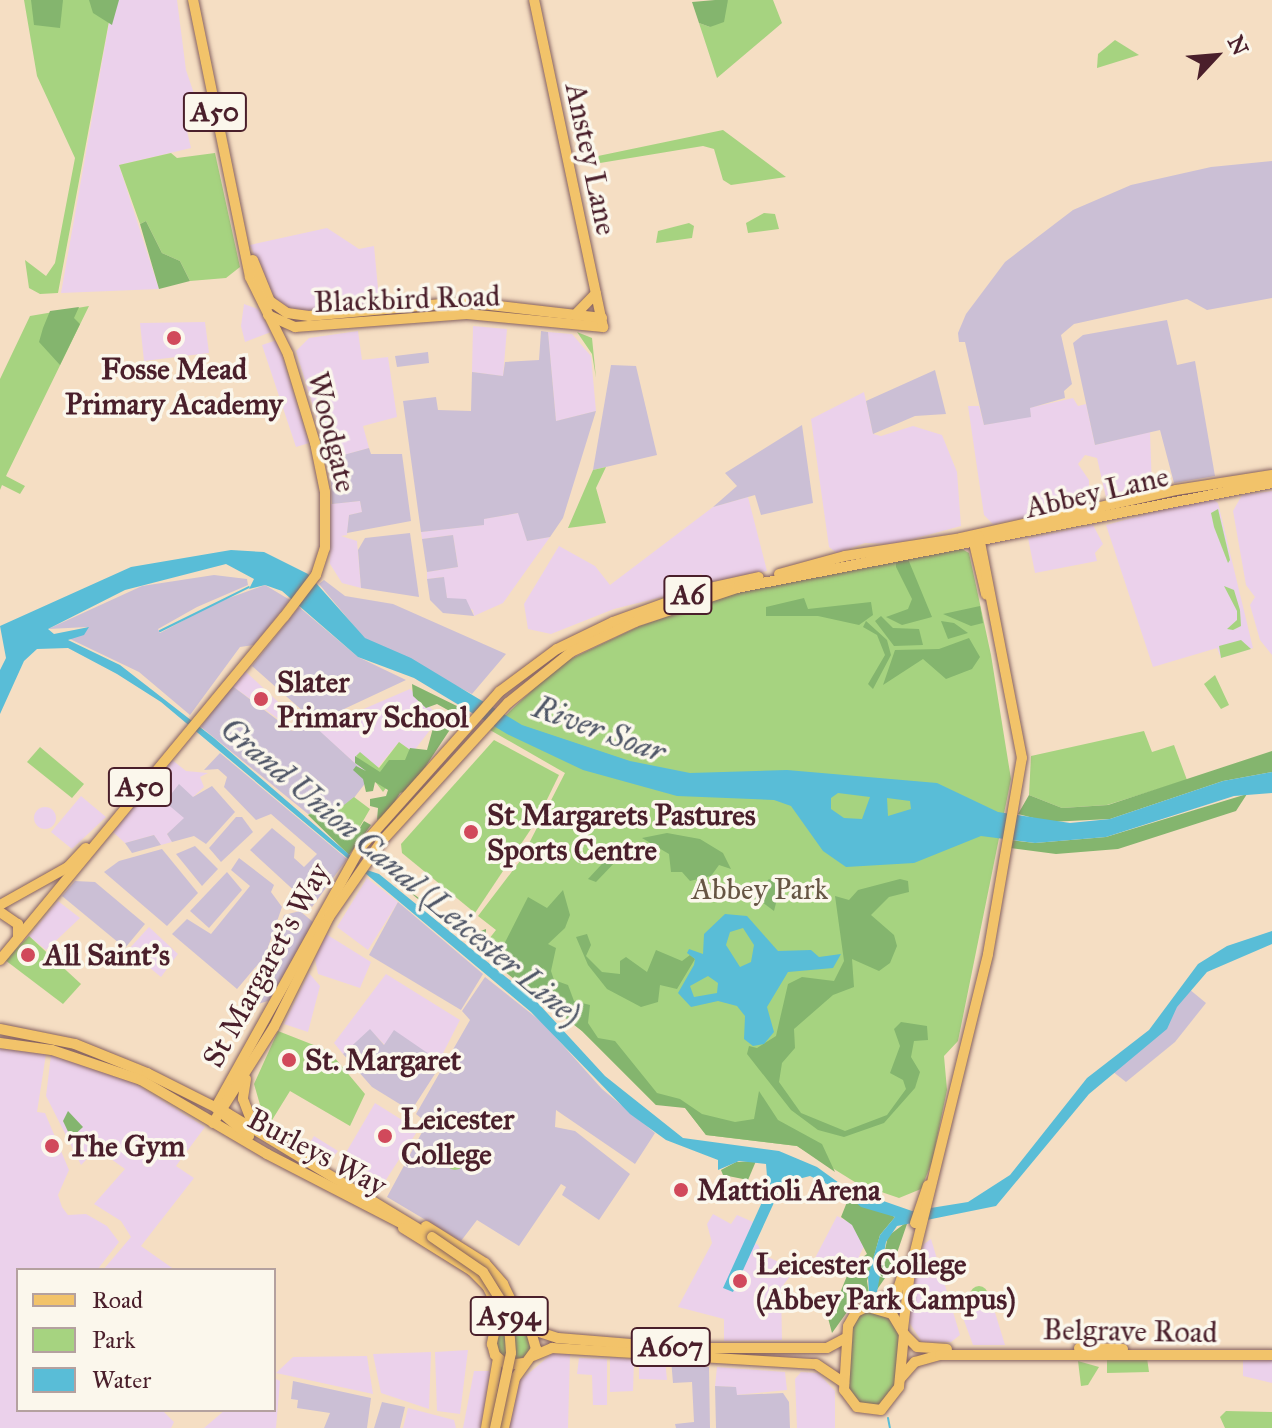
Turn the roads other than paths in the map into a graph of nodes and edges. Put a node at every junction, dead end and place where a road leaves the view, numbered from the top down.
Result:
1 (193, 0) edge
2 (534, 0) edge
3 (241, 223) junction
4 (596, 293) junction
5 (268, 298) junction
6 (266, 312) junction
7 (575, 315) junction
8 (602, 322) junction
9 (283, 325) junction
10 (288, 354) junction
11 (1272, 475) edge
12 (1272, 483) edge
13 (1196, 487) junction
14 (1225, 492) junction
15 (976, 539) junction
16 (78, 864) junction
17 (342, 888) junction
18 (3, 903) edge
19 (320, 923) junction
20 (18, 924) edge
21 (0, 960) edge
22 (0, 1029) edge
23 (0, 1043) edge
24 (255, 1059) junction
25 (159, 1079) junction
26 (226, 1085) junction
27 (177, 1088) junction
28 (215, 1111) junction
29 (254, 1128) junction
30 (401, 1220) junction
31 (916, 1230) junction
32 (868, 1307) junction
33 (526, 1326) junction
34 (499, 1328) junction
35 (903, 1331) junction
36 (846, 1338) junction
37 (1272, 1352) edge
38 (498, 1358) junction
39 (529, 1360) junction
40 (900, 1379) junction
41 (844, 1383) junction
42 (486, 1428) edge
43 (495, 1428) edge
44 (504, 1428) edge

1 - 3 main road, A50
2 - 4 main road, Anstey Lane
3 - 5 main road, A50
3 - 6 main road, Woodgate / A50
4 - 7 main road
4 - 8 main road, Anstey Lane
5 - 7 main road, Blackbird Road
5 - 9 main road, Woodgate / A50
6 - 9 main road, Blackbird Road
6 - 10 main road, Woodgate / A50
7 - 8 main road, Blackbird Road
8 - 9 main road, Blackbird Road
9 - 10 main road, Woodgate / A50
10 - 16 main road, Woodgate / A50
11 - 13 main road, Abbey Lane / A6
12 - 14 main road, Abbey Lane / A6
13 - 14 main road, Abbey Lane / A6
13 - 15 main road, Abbey Lane / A6
14 - 15 main road, Abbey Lane / A6
15 - 17 main road, St Margaret's Way / A6
15 - 17 main road, St Margaret's Way / A6
15 - 31 main road
16 - 18 main road
16 - 20 main road, A50
17 - 19 main road, St Margaret's Way / A6
18 - 20 main road
19 - 24 main road, St Margaret's Way / A6
19 - 26 main road, St Margaret's Way / A6
20 - 21 main road, A50
22 - 25 main road, A594
23 - 28 main road, A594
24 - 28 main road, St Margaret's Way / A6
24 - 29 main road, A6
25 - 27 main road, A594
25 - 28 main road, A594
26 - 27 main road
26 - 28 main road, St Margaret's Way / A6
27 - 28 main road, A594
28 - 29 main road, Burleys Way / A594
28 - 30 main road, Burleys Way / A594
29 - 30 main road, Burleys Way / A594
30 - 33 main road, A594
30 - 34 main road, A594
30 - 43 main road, A594, bridge
31 - 32 main road
31 - 35 main road
32 - 35 main road, Belgrave Road
32 - 36 main road
33 - 34 main road, A594
33 - 36 main road, A607
33 - 39 main road, A594
34 - 38 main road, A594
35 - 37 main road, Belgrave Road
35 - 40 main road
36 - 41 main road
37 - 40 main road, Belgrave Road
38 - 39 main road, A594
38 - 42 main road, A594
39 - 41 main road, A607
39 - 44 main road, A594
40 - 41 main road

